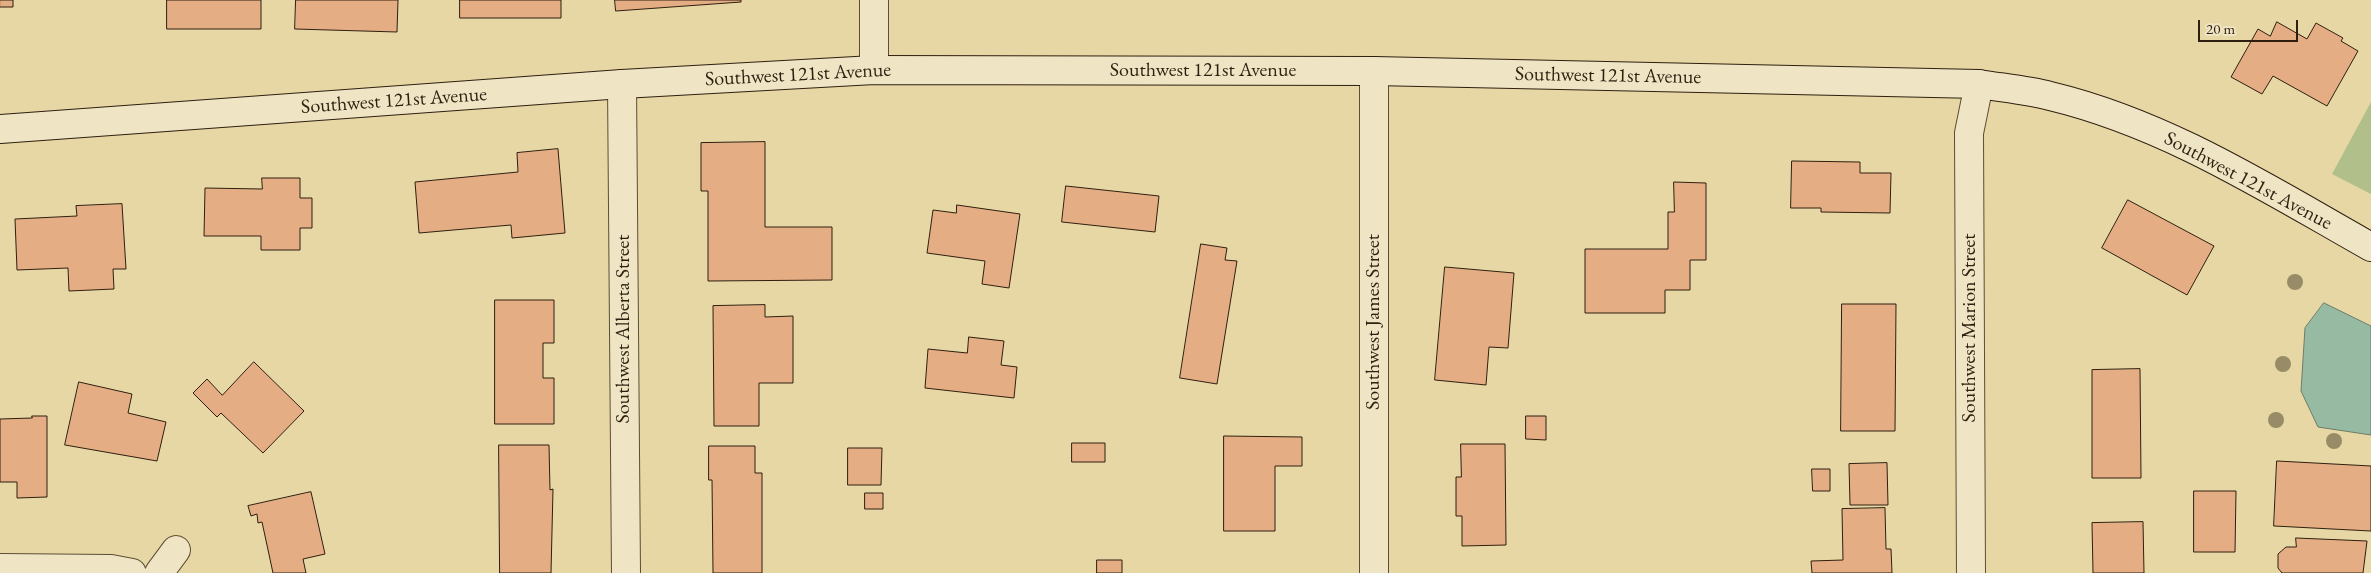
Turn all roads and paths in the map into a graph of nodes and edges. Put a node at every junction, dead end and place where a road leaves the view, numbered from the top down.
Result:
1 (874, 0) edge
2 (874, 70) junction
3 (1374, 71) junction
4 (622, 84) junction
5 (1979, 84) junction
6 (0, 130) edge
7 (2371, 247) edge
8 (176, 550) dead end
9 (0, 568) edge
10 (132, 573) edge
11 (159, 573) edge
12 (626, 573) edge
13 (1374, 573) edge
14 (1971, 573) edge

1 - 2 main road
2 - 3 main road, Southwest 121st Avenue
2 - 4 main road, Southwest 121st Avenue
3 - 5 main road, Southwest 121st Avenue
3 - 13 main road, Southwest James Street
4 - 6 main road, Southwest 121st Avenue
4 - 12 main road, Southwest Alberta Street
5 - 7 main road, Southwest 121st Avenue
5 - 14 main road, Southwest Marion Street
8 - 11 main road
9 - 10 main road

